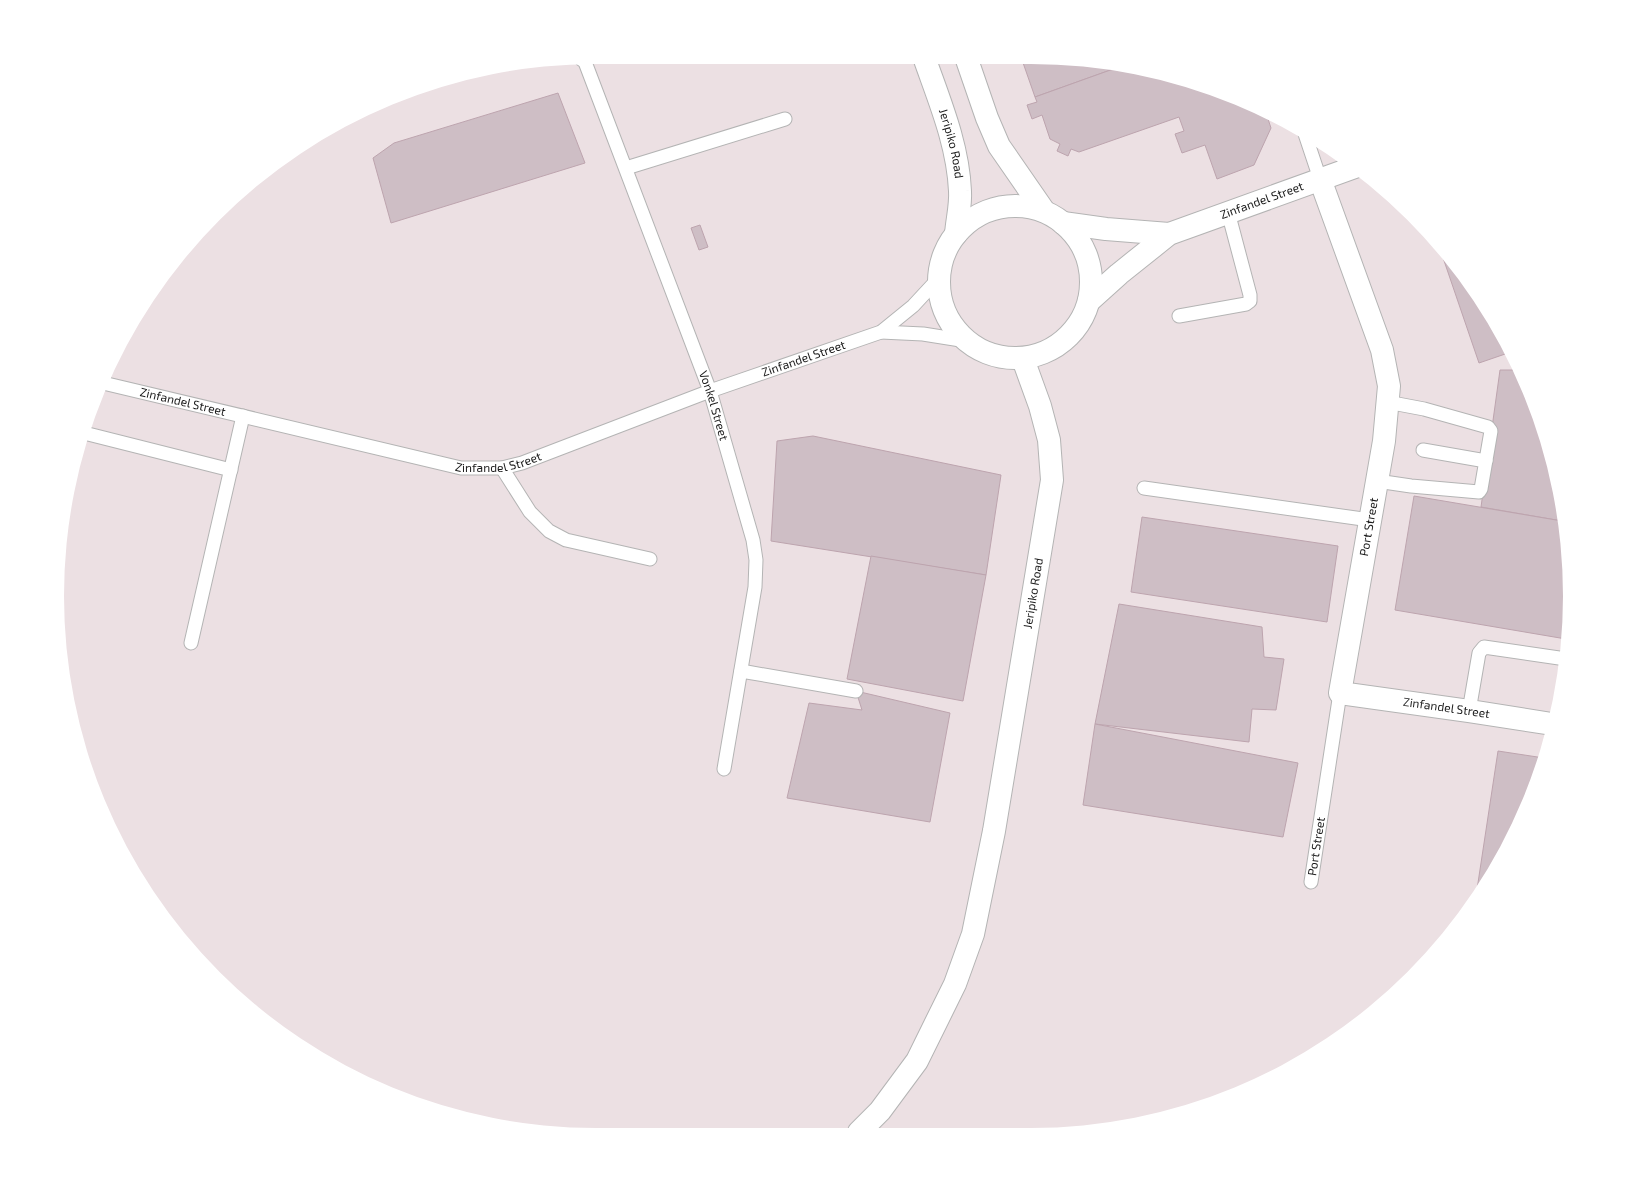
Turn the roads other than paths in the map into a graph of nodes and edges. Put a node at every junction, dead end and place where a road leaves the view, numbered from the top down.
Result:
1 (586, 64) edge
2 (927, 64) edge
3 (968, 64) edge
4 (785, 119) dead end
5 (1308, 142) edge
6 (626, 168) junction
7 (1348, 169) edge
8 (1320, 179) junction
9 (1044, 211) junction
10 (1228, 212) junction
11 (1063, 223) junction
12 (956, 234) junction
13 (1169, 234) junction
14 (939, 278) junction
15 (1089, 301) junction
16 (1180, 316) dead end
17 (881, 332) junction
18 (967, 341) junction
19 (1023, 358) junction
20 (108, 384) edge
21 (710, 391) junction
22 (1387, 402) junction
23 (243, 416) junction
24 (89, 434) edge
25 (1423, 450) dead end
26 (1486, 461) junction
27 (502, 468) junction
28 (231, 470) junction
29 (1377, 481) junction
30 (1144, 488) dead end
31 (1370, 520) junction
32 (650, 559) dead end
33 (191, 643) dead end
34 (1559, 658) edge
35 (741, 671) junction
36 (856, 691) dead end
37 (1340, 693) junction
38 (1468, 711) junction
39 (1548, 723) edge
40 (724, 769) dead end
41 (1311, 882) dead end
42 (863, 1128) edge

1 - 6 lane, Vonkel Street
2 - 12 street, Jeripiko Road
3 - 9 street
4 - 6 lane
5 - 8 lane
6 - 21 lane, Vonkel Street
7 - 8 street, Zinfandel Street
8 - 10 street, Zinfandel Street
8 - 22 street, Port Street
9 - 11 street
9 - 12 street
10 - 13 street, Zinfandel Street
10 - 16 lane
11 - 13 street, Zinfandel Street
11 - 15 street
12 - 14 street
13 - 15 street, Zinfandel Street
14 - 17 lane, Zinfandel Street
14 - 18 street
15 - 19 street
17 - 18 lane, Zinfandel Street
17 - 21 lane, Zinfandel Street
18 - 19 street
19 - 42 street, Jeripiko Road
20 - 23 lane, Zinfandel Street
21 - 27 lane, Zinfandel Street
21 - 35 lane, Vonkel Street
22 - 26 lane
22 - 29 street, Port Street
23 - 27 lane, Zinfandel Street
23 - 28 lane
24 - 28 lane
25 - 26 lane
26 - 29 lane
27 - 32 lane
28 - 33 lane
29 - 31 street, Port Street
30 - 31 lane
31 - 37 street, Port Street
34 - 38 lane
35 - 36 lane
35 - 40 lane, Vonkel Street
37 - 38 street, Zinfandel Street
37 - 41 lane, Port Street
38 - 39 street, Zinfandel Street

